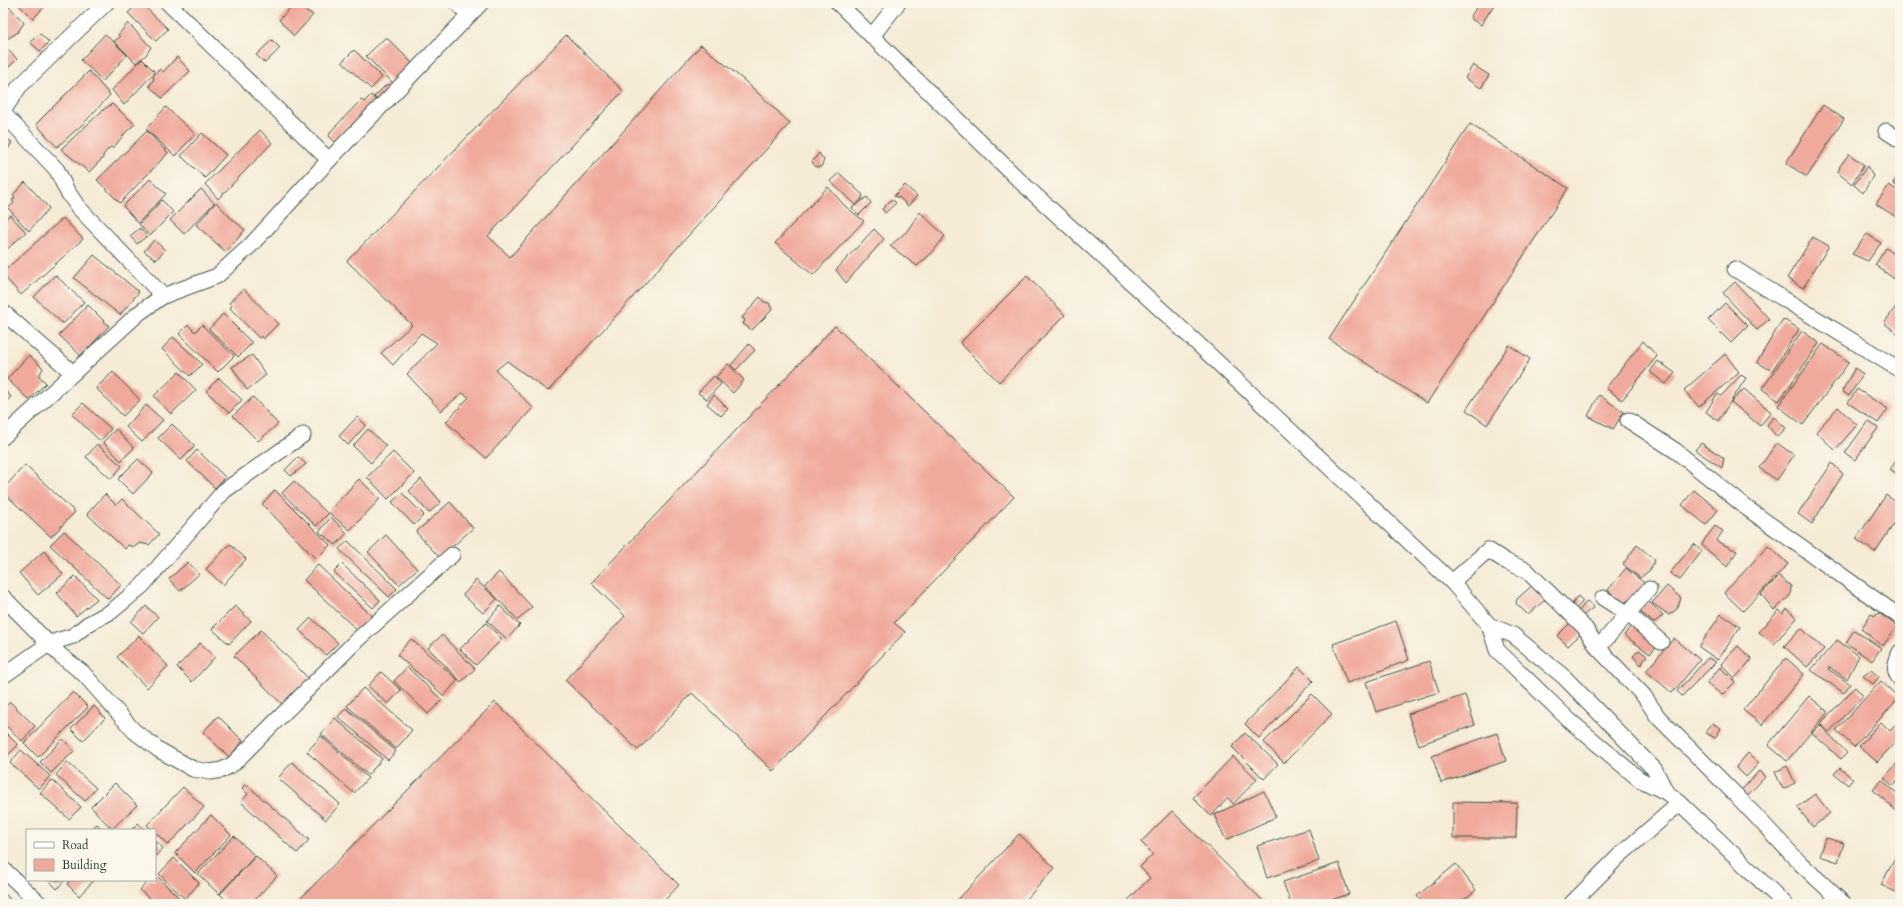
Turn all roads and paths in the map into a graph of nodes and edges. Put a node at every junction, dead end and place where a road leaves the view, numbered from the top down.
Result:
1 (106, 3) edge
2 (168, 3) edge
3 (457, 3) edge
4 (481, 3) edge
5 (838, 3) edge
6 (898, 3) edge
7 (469, 15) junction
8 (872, 36) junction
9 (3, 112) edge
10 (1886, 131) dead end
11 (1900, 140) edge
12 (329, 160) junction
13 (1736, 269) dead end
14 (163, 296) junction
15 (3, 312) edge
16 (1900, 370) edge
17 (73, 373) junction
18 (1628, 420) dead end
19 (303, 435) dead end
20 (3, 437) edge
21 (452, 555) dead end
22 (1452, 582) junction
23 (1649, 589) dead end
24 (3, 597) edge
25 (1604, 598) dead end
26 (1627, 613) junction
27 (1900, 617) edge
28 (1489, 625) junction
29 (1661, 642) dead end
30 (50, 643) junction
31 (1598, 648) junction
32 (1900, 652) edge
33 (3, 676) edge
34 (1900, 679) edge
35 (1666, 792) junction
36 (1680, 803) junction
37 (3, 869) edge
38 (40, 904) edge
39 (1571, 904) edge
40 (1785, 904) edge
41 (1844, 904) edge

1 - 9 street
2 - 12 street
3 - 7 street
4 - 7 street
5 - 8 street
6 - 8 street
7 - 12 street
8 - 22 street
9 - 14 street
10 - 11 street
12 - 14 street
13 - 16 street
14 - 17 street
15 - 17 street
17 - 20 street
18 - 27 street
19 - 30 street
21 - 30 street
22 - 28 street
22 - 31 street
23 - 26 street
24 - 30 street
25 - 26 street
26 - 29 street
26 - 31 street
28 - 35 street
28 - 35 street
30 - 33 street
31 - 41 street
32 - 34 street
35 - 36 street
36 - 39 street
36 - 40 street
37 - 38 street

